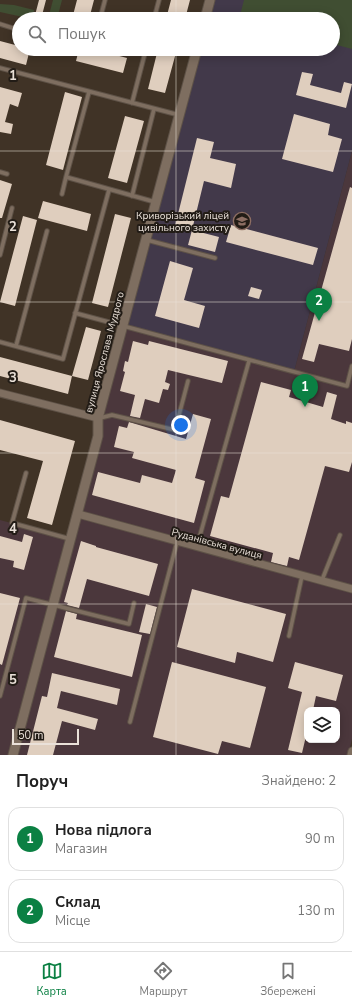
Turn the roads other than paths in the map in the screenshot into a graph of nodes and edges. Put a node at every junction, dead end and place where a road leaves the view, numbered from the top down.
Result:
1 (105, 0) edge
2 (159, 0) edge
3 (210, 0) edge
4 (102, 12) edge
5 (156, 12) edge
6 (207, 12) edge
7 (0, 24) edge
8 (12, 28) edge
9 (144, 56) edge
10 (195, 56) edge
11 (0, 68) edge
12 (89, 92) junction
13 (132, 103) junction
14 (154, 109) junction
15 (179, 115) junction
16 (0, 172) edge
17 (7, 174) dead end
18 (66, 177) junction
19 (109, 190) junction
20 (62, 194) dead end
21 (132, 196) junction
22 (156, 202) junction
23 (12, 208) dead end
24 (47, 231) dead end
25 (146, 240) junction
26 (0, 255) edge
27 (215, 258) dead end
28 (75, 313) junction
29 (122, 327) junction
30 (0, 342) edge
31 (16, 346) junction
32 (249, 361) junction
33 (352, 366) edge
34 (188, 381) dead end
35 (347, 386) junction
36 (352, 388) edge
37 (0, 393) edge
38 (98, 418) junction
39 (26, 473) dead end
40 (78, 514) junction
41 (340, 535) dead end
42 (71, 539) junction
43 (177, 542) junction
44 (197, 548) junction
45 (302, 576) junction
46 (321, 581) junction
47 (352, 590) edge
48 (134, 603) dead end
49 (54, 604) junction
50 (289, 636) dead end
51 (0, 696) edge
52 (130, 722) dead end
53 (352, 752) edge
54 (13, 755) edge
55 (351, 755) edge

1 - 4 lane
2 - 5 lane
3 - 6 street
7 - 8 lane
9 - 13 lane
10 - 15 street, вулиця Ярослава Мудрого
11 - 12 lane
12 - 13 lane
12 - 18 lane
13 - 14 lane
14 - 15 lane
14 - 21 lane
15 - 22 street, вулиця Ярослава Мудрого
16 - 17 lane
18 - 19 lane
18 - 20 lane
19 - 21 lane
19 - 28 lane
21 - 22 lane
22 - 25 street, вулиця Ярослава Мудрого
23 - 26 lane
24 - 31 lane
25 - 27 lane
25 - 29 street, вулиця Ярослава Мудрого
28 - 29 lane
28 - 31 lane
29 - 32 lane
29 - 38 street, вулиця Ярослава Мудрого
30 - 31 lane
32 - 35 lane
32 - 44 lane
33 - 35 lane
34 - 38 lane
35 - 36 lane
37 - 38 street
38 - 40 street, вулиця Ярослава Мудрого
39 - 42 lane
40 - 42 street, вулиця Ярослава Мудрого
40 - 43 street, Руданівська вулиця
41 - 46 lane
42 - 49 street, вулиця Ярослава Мудрого
43 - 44 street, Руданівська вулиця
43 - 52 lane
44 - 45 street, Руданівська вулиця
45 - 46 street, Руданівська вулиця
45 - 50 lane
46 - 47 street, Руданівська вулиця
48 - 49 lane
49 - 51 lane
49 - 54 street, вулиця Ярослава Мудрого
53 - 55 street

